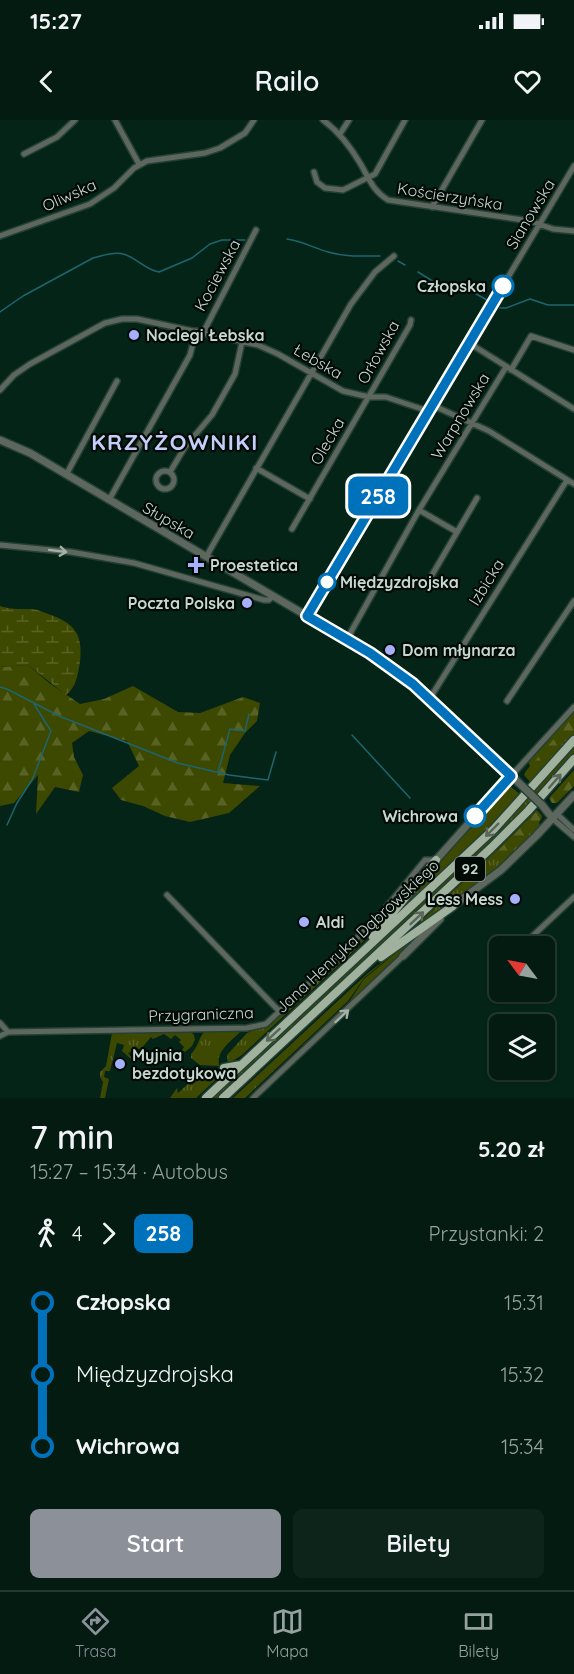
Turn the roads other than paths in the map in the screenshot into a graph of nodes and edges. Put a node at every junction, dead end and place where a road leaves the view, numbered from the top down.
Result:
1 (75, 120) edge
2 (115, 120) edge
3 (254, 120) edge
4 (323, 120) edge
5 (349, 120) edge
6 (405, 120) edge
7 (482, 120) edge
8 (340, 134) junction
9 (24, 154) dead end
10 (139, 164) junction
11 (574, 166) edge
12 (314, 172) dead end
13 (368, 177) junction
14 (432, 207) junction
15 (540, 224) junction
16 (256, 230) dead end
17 (574, 231) edge
18 (0, 236) edge
19 (394, 256) dead end
20 (411, 320) dead end
21 (196, 332) junction
22 (203, 333) junction
23 (242, 342) junction
24 (469, 343) junction
25 (574, 350) edge
26 (508, 368) junction
27 (311, 373) junction
28 (117, 381) dead end
29 (0, 390) edge
30 (369, 397) junction
31 (432, 405) junction
32 (574, 409) edge
33 (428, 411) junction
34 (471, 423) junction
35 (0, 440) edge
36 (256, 468) junction
37 (170, 472) dead end
38 (66, 475) junction
39 (567, 480) junction
40 (574, 484) edge
41 (477, 498) dead end
42 (310, 499) junction
43 (109, 500) junction
44 (419, 510) junction
45 (292, 529) dead end
46 (457, 532) junction
47 (0, 545) edge
48 (206, 557) junction
49 (425, 586) dead end
50 (273, 596) junction
51 (574, 600) edge
52 (307, 616) junction
53 (347, 639) junction
54 (430, 698) junction
55 (507, 701) dead end
56 (574, 707) edge
57 (574, 740) edge
58 (574, 759) edge
59 (511, 776) junction
60 (574, 795) edge
61 (555, 816) junction
62 (574, 831) edge
63 (574, 837) edge
64 (436, 861) junction
65 (167, 895) dead end
66 (574, 897) edge
67 (453, 906) junction
68 (533, 936) edge
69 (362, 952) junction
70 (404, 956) joint
71 (359, 972) junction
72 (280, 1012) junction
73 (0, 1023) edge
74 (8, 1032) junction
75 (0, 1036) edge
76 (241, 1065) junction
77 (224, 1068) dead end
78 (206, 1098) edge
79 (224, 1098) edge
80 (253, 1098) edge

1 - 9 street
2 - 10 street
3 - 10 street, Oliwska
4 - 8 street, Kościerzyńska
5 - 8 street
6 - 13 street
7 - 14 street
8 - 13 street, Kościerzyńska
10 - 18 street, Oliwska
11 - 15 street, Sianowska
12 - 13 street
13 - 14 street, Kościerzyńska
14 - 15 street, Kościerzyńska
15 - 17 street, Kościerzyńska
15 - 24 street, Sianowska
16 - 22 street, Kociewska
19 - 27 street
20 - 30 street, Orłowska
21 - 22 street, Łebska
21 - 29 street, Łebska
21 - 43 street, Kociewska
22 - 23 street, Łebska
23 - 27 street, Łebska
23 - 37 street
24 - 26 street
24 - 31 street, Sianowska
25 - 26 street, Warpnowska
26 - 32 street
26 - 34 street, Warpnowska
27 - 30 street, Łebska
27 - 36 street
28 - 38 street
30 - 33 street, Łebska
30 - 42 street, Olecka
31 - 33 street, Sianowska
31 - 34 street
33 - 52 street, Sianowska
34 - 39 street
34 - 44 street, Warpnowska
35 - 38 street, Słupska
36 - 42 street
36 - 48 street
38 - 43 street, Słupska
39 - 40 street
39 - 54 street, Izbicka
41 - 46 street
42 - 45 street, Olecka
43 - 48 street, Słupska
44 - 46 street
44 - 53 street, Warpnowska
46 - 49 street
47 -> 50 street
48 - 50 street, Słupska
50 - 52 street, Słupska
51 - 55 street
52 - 53 street, Słupska
53 - 54 street, Słupska
54 - 59 street, Słupska
56 - 59 street
57 -> 69 main road, Jana Henryka Dąbrowskiego / 92
71 -> 58 main road, Jana Henryka Dąbrowskiego / 92
59 - 61 street, Słupska, bridge
59 - 64 street
60 - 61 street
61 - 62 street
61 - 63 street
61 - 67 street
64 - 69 main road
64 - 72 street, Przygraniczna
65 - 72 street
66 - 68 street
67 - 70 street
67 - 71 main road
69 -> 76 main road, Jana Henryka Dąbrowskiego / 92
80 -> 70 street
71 - 79 main road, Jana Henryka Dąbrowskiego / 92
72 - 74 street, Przygraniczna
73 - 74 street
74 - 75 street
76 - 77 main road
76 - 78 main road, Jana Henryka Dąbrowskiego / 92

